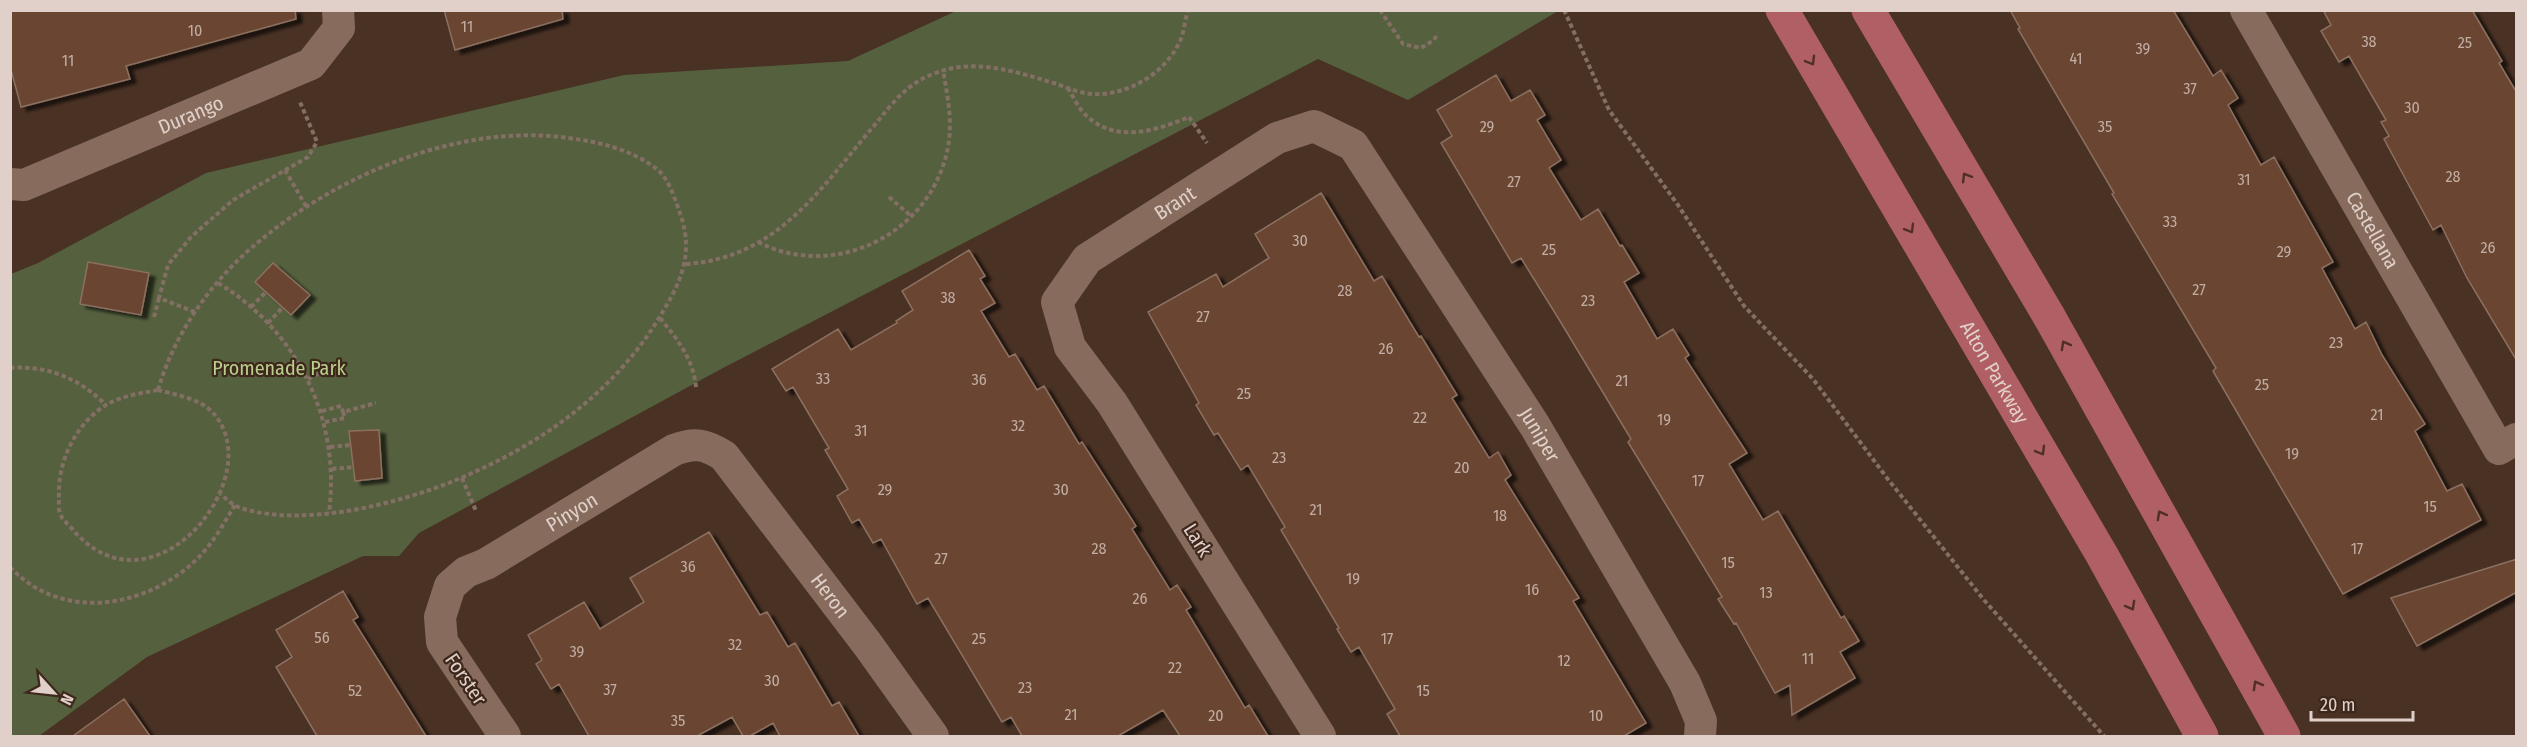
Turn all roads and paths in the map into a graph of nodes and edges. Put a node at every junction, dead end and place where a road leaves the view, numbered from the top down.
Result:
1 (338, 10) edge
2 (1188, 10) edge
3 (1380, 10) edge
4 (1564, 10) edge
5 (1782, 10) edge
6 (1868, 10) edge
7 (2246, 10) edge
8 (1438, 33) dead end
9 (943, 70) junction
10 (288, 74) junction
11 (1068, 88) junction
12 (1353, 145) joint
13 (285, 170) junction
14 (1226, 171) junction
15 (10, 184) edge
16 (889, 197) dead end
17 (307, 207) junction
18 (911, 216) junction
19 (757, 242) junction
20 (686, 264) junction
21 (218, 283) junction
22 (266, 292) dead end
23 (159, 298) junction
24 (251, 307) junction
25 (283, 307) dead end
26 (195, 312) junction
27 (154, 317) dead end
28 (660, 318) junction
29 (268, 323) junction
30 (1070, 347) joint
31 (337, 364) dead end
32 (10, 368) edge
33 (308, 379) junction
34 (696, 387) dead end
35 (158, 390) junction
36 (376, 403) dead end
37 (106, 405) junction
38 (322, 411) junction
39 (343, 412) junction
40 (325, 422) junction
41 (2508, 444) edge
42 (351, 445) dead end
43 (330, 447) junction
44 (724, 456) joint
45 (354, 467) dead end
46 (332, 469) junction
47 (462, 478) junction
48 (220, 494) junction
49 (235, 506) junction
50 (476, 511) dead end
51 (329, 513) junction
52 (10, 567) edge
53 (440, 617) joint
54 (506, 736) edge
55 (933, 736) edge
56 (1320, 736) edge
57 (1700, 736) edge
58 (2104, 736) edge
59 (2202, 736) edge
60 (2284, 736) edge

1 - 10 street, Durango
2 - 11 path
3 - 8 path
4 - 58 path
5 -> 59 main road, Alton Parkway
60 -> 6 main road
7 - 41 street, Castellana
9 - 11 path
9 - 18 path
9 - 19 path
10 - 13 path
10 - 15 street, Durango
11 - 14 path
12 - 14 street, Brant
12 - 57 street, Juniper
13 - 17 path
13 - 23 path
14 - 30 street, Brant
16 - 18 path
17 - 20 path
17 - 21 path
18 - 19 path
19 - 20 path
20 - 28 path
21 - 24 path
21 - 26 path
22 - 24 path
23 - 26 path
23 - 27 path
24 - 29 path
25 - 29 path
26 - 35 path
28 - 34 path
28 - 47 path
29 - 33 path
30 - 56 street, Lark
31 - 33 path
32 - 37 path
33 - 38 path
35 - 37 path
35 - 48 path
36 - 39 path
37 - 48 path
38 - 39 path
38 - 40 path
39 - 40 path
40 - 43 path
42 - 43 path
43 - 46 path
44 - 53 street, Pinyon
44 - 55 street, Heron
45 - 46 path
46 - 51 path
47 - 50 path
47 - 51 path
48 - 49 path
49 - 51 path
49 - 52 path
53 - 54 street, Forster

